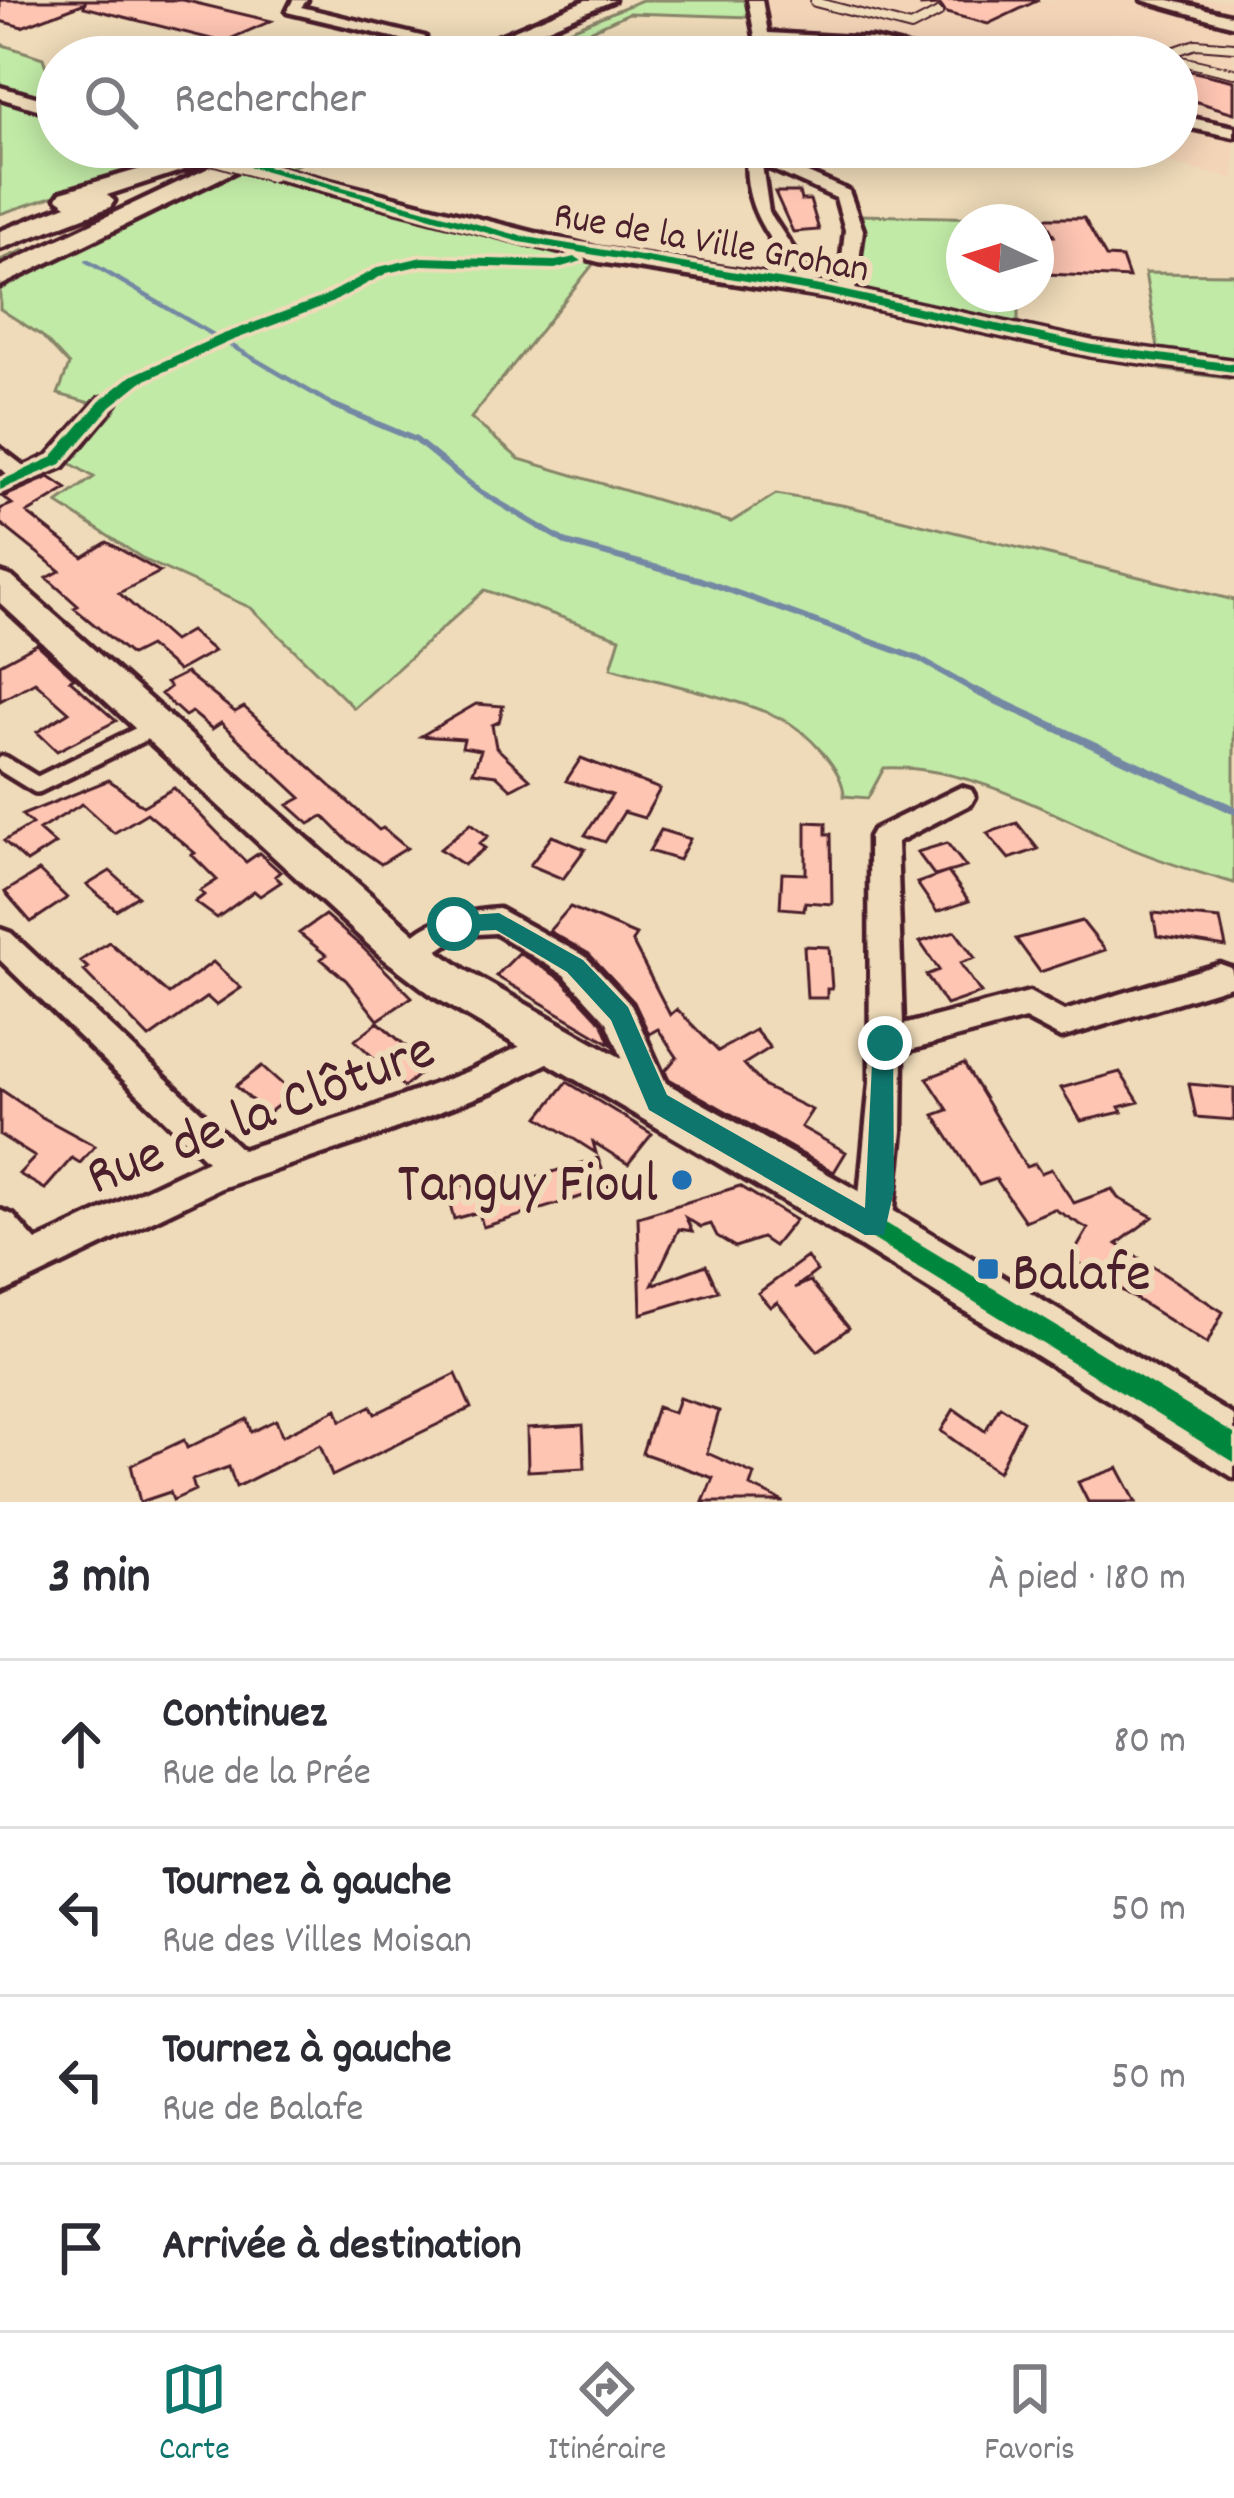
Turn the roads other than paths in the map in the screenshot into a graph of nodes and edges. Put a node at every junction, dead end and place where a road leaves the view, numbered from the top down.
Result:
1 (300, 0) edge
2 (604, 0) edge
3 (628, 0) edge
4 (818, 0) edge
5 (1150, 0) edge
6 (756, 1) edge
7 (1179, 3) edge
8 (938, 13) dead end
9 (1234, 21) edge
10 (403, 36) edge
11 (514, 36) edge
12 (539, 36) edge
13 (766, 36) edge
14 (1198, 42) edge
15 (1234, 47) edge
16 (1198, 65) edge
17 (1234, 73) edge
18 (0, 92) edge
19 (36, 103) edge
20 (1198, 124) edge
21 (1234, 132) edge
22 (165, 168) edge
23 (180, 168) edge
24 (237, 168) edge
25 (243, 168) edge
26 (306, 168) edge
27 (756, 168) edge
28 (788, 168) edge
29 (0, 220) edge
30 (0, 241) edge
31 (0, 254) edge
32 (0, 278) edge
33 (810, 288) junction
34 (847, 295) junction
35 (1234, 368) edge
36 (106, 403) dead end
37 (0, 454) edge
38 (10, 481) edge
39 (0, 584) edge
40 (158, 725) junction
41 (3, 764) dead end
42 (961, 797) dead end
43 (0, 941) edge
44 (412, 956) junction
45 (1220, 977) dead end
46 (556, 1043) junction
47 (885, 1043) junction
48 (658, 1102) junction
49 (236, 1167) junction
50 (0, 1227) edge
51 (874, 1227) junction
52 (14, 1269) edge
53 (1234, 1448) edge

1 - 10 street
2 - 11 main road
3 - 12 main road
4 - 8 lane
5 - 7 street
6 - 13 street
7 - 9 street
14 - 15 lane
16 - 17 lane
18 - 19 street
20 - 21 street
22 - 29 main road
23 - 30 main road
24 - 31 main road
25 - 32 main road
26 - 33 street, Rue de la Ville Grohan
27 - 33 street
28 - 34 street
33 - 34 street, Rue de la Ville Grohan
34 - 35 street, Rue de la Ville Grohan
36 - 38 street
37 - 38 street
39 - 40 main road
40 - 41 lane
40 - 44 main road
42 - 47 street
43 - 49 street
44 - 46 main road
44 - 48 street
45 - 47 street
46 - 48 main road
46 - 49 street, Rue de la Clôture
47 - 51 street
48 - 51 main road
49 - 52 street, Rue de la Clôture
50 - 52 street
51 - 53 main road

